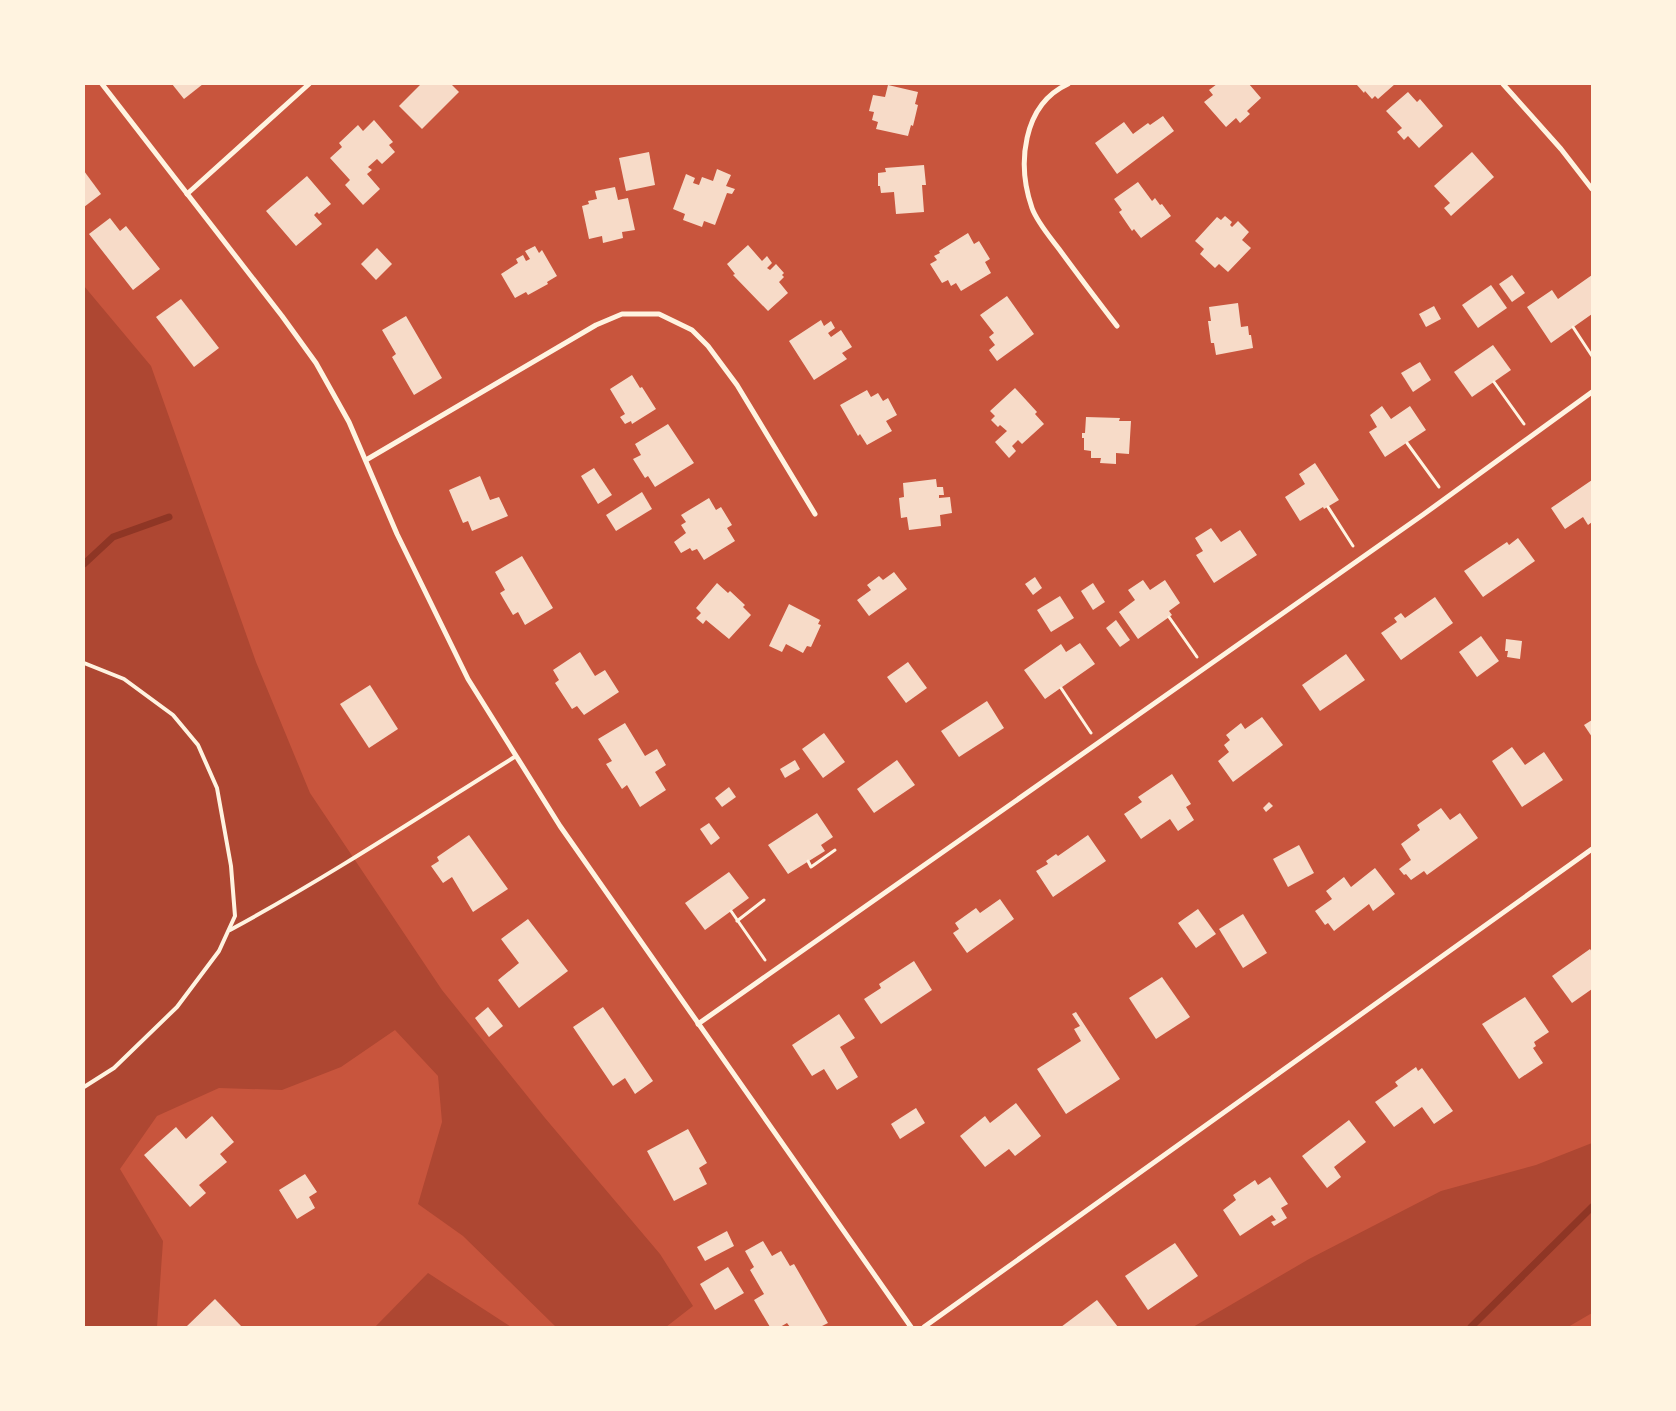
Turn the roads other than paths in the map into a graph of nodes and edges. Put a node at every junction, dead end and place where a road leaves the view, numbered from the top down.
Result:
1 (102, 84) edge
2 (308, 84) edge
3 (1068, 84) edge
4 (1503, 84) edge
5 (1592, 189) edge
6 (187, 194) junction
7 (1116, 326) dead end
8 (1592, 392) edge
9 (366, 460) junction
10 (815, 514) dead end
11 (84, 663) edge
12 (516, 756) junction
13 (1592, 849) edge
14 (228, 930) junction
15 (698, 1024) junction
16 (84, 1088) edge
17 (911, 1327) edge
18 (924, 1327) edge

1 - 6 street
2 - 6 street
3 - 7 street
4 - 5 street
6 - 9 street
8 - 15 street
9 - 10 street
9 - 12 street
11 - 14 lane
12 - 14 lane
12 - 15 street
13 - 18 street
14 - 16 lane
15 - 17 street

